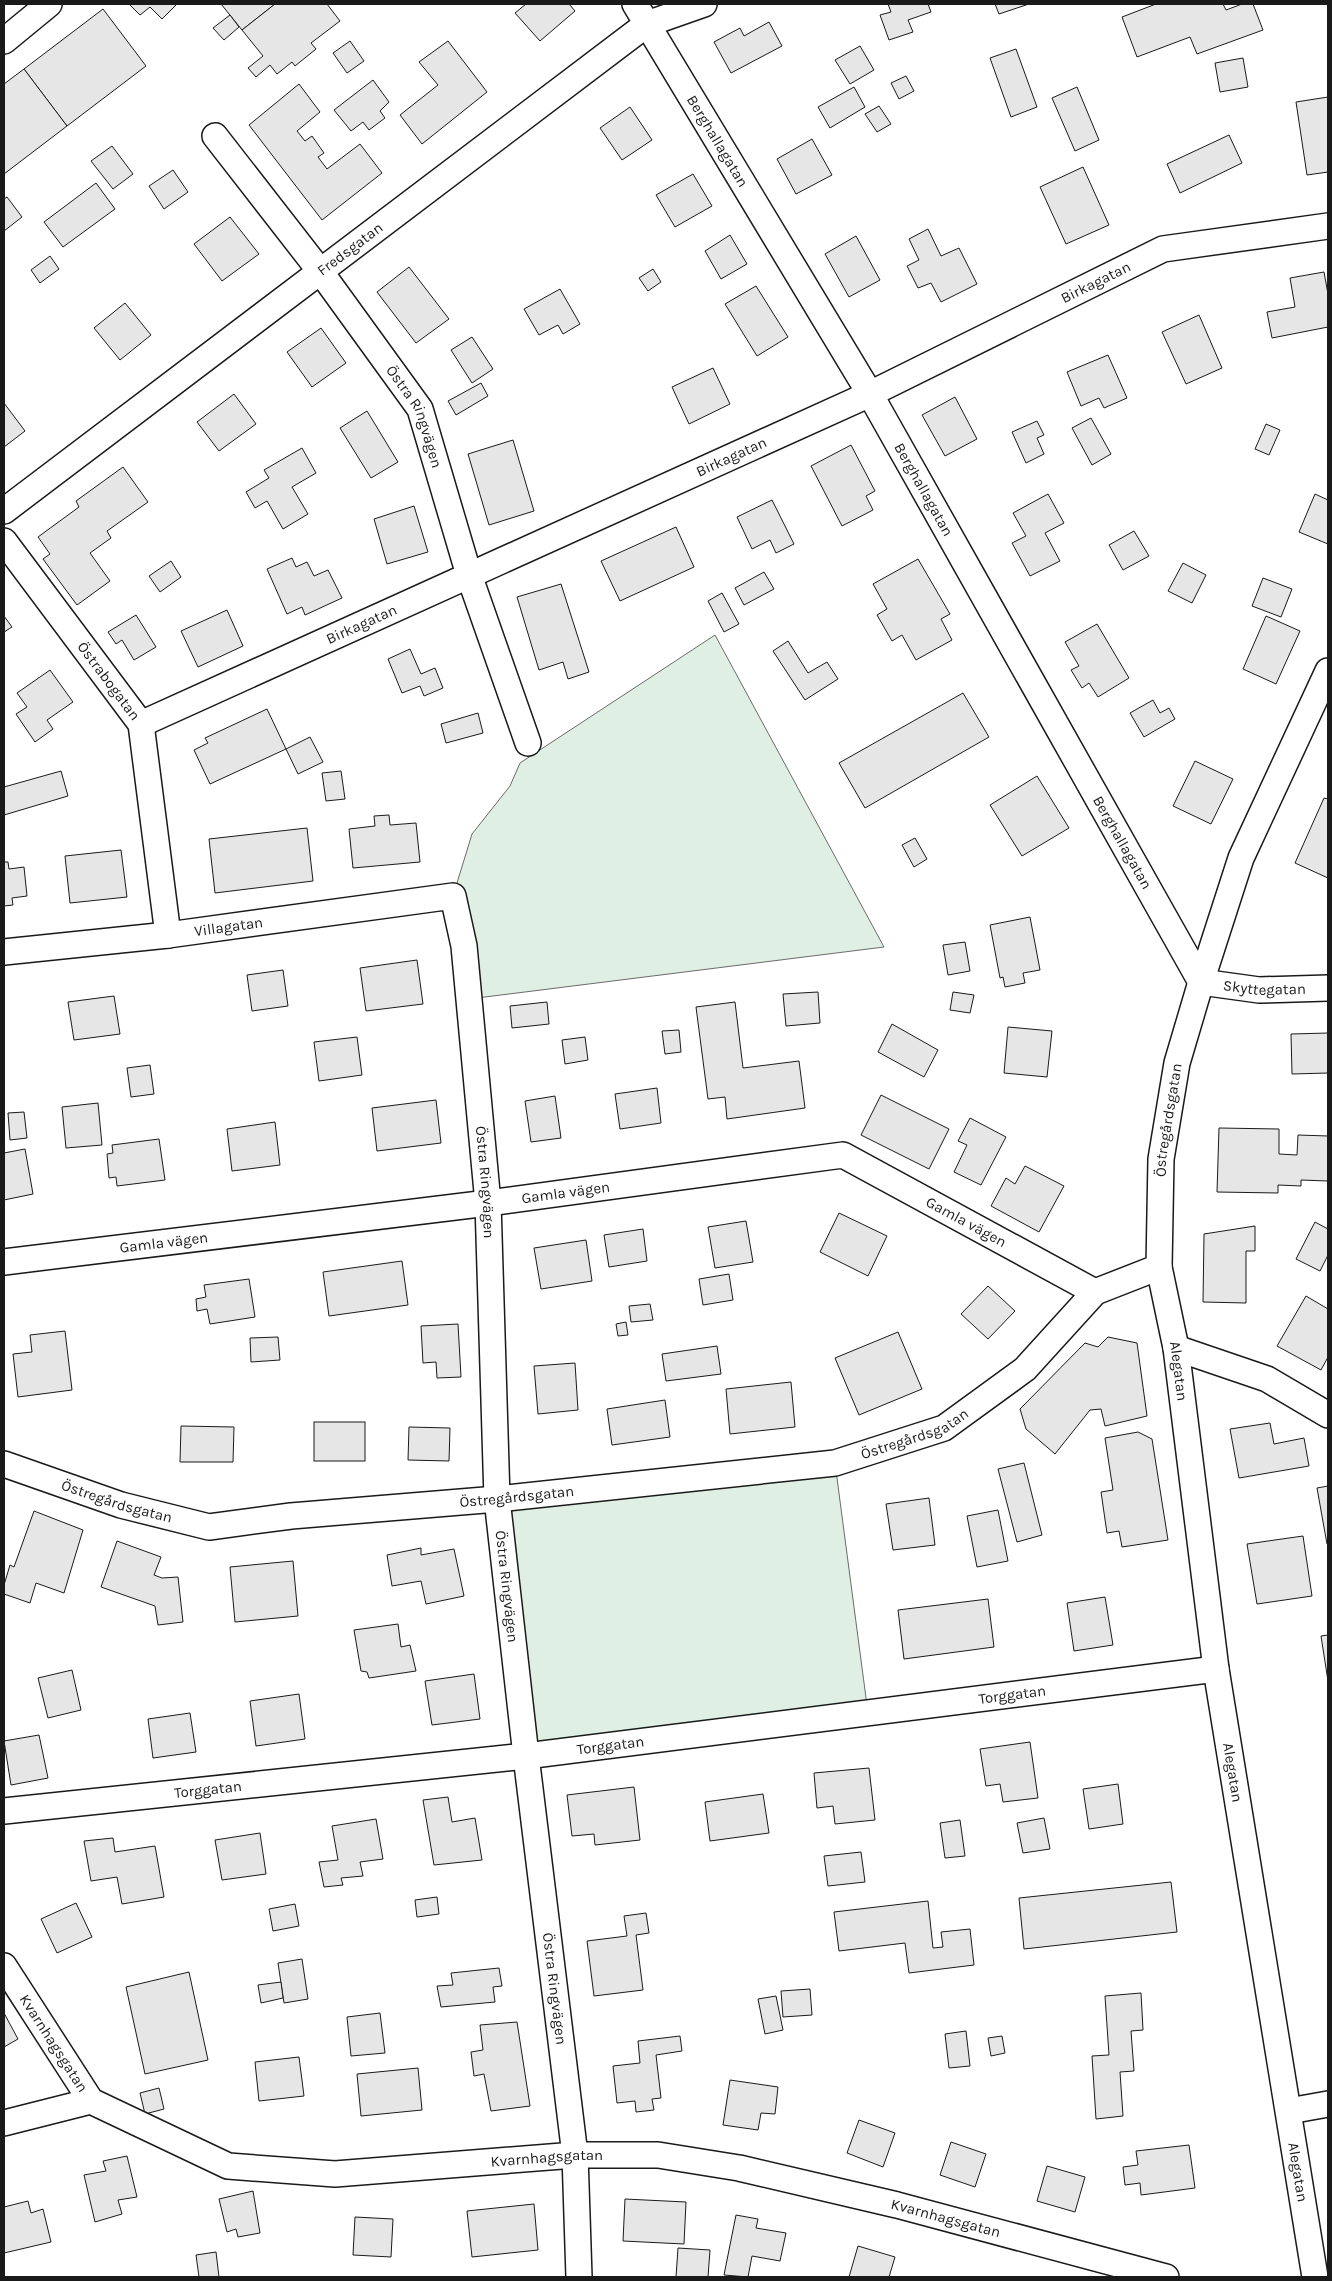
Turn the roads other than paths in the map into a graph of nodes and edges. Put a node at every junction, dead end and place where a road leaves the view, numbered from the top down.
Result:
1 (49, 4) edge
2 (704, 4) edge
3 (641, 14) edge
4 (4, 41) edge
5 (215, 136) dead end
6 (1328, 226) edge
7 (320, 271) junction
8 (870, 394) junction
9 (4, 511) edge
10 (4, 541) edge
11 (469, 575) junction
12 (1328, 672) edge
13 (141, 724) junction
14 (528, 743) dead end
15 (453, 896) joint
16 (168, 935) junction
17 (4, 952) edge
18 (1201, 982) junction
19 (1328, 988) edge
20 (488, 1203) junction
21 (4, 1262) edge
22 (1159, 1267) junction
23 (1095, 1292) junction
24 (1176, 1348) junction
25 (1328, 1415) edge
26 (4, 1464) edge
27 (497, 1498) junction
28 (1216, 1669) junction
29 (526, 1756) junction
30 (4, 1810) edge
31 (4, 1966) edge
32 (91, 2101) junction
33 (1328, 2104) edge
34 (1289, 2111) junction
35 (4, 2123) edge
36 (575, 2155) junction
37 (579, 2277) edge
38 (1166, 2277) edge
39 (1315, 2277) edge

1 - 4 street
2 - 3 street, Fredsgatan
3 - 7 street, Fredsgatan
3 - 8 street, Berghallagatan
5 - 7 street, Östra Ringvägen
6 - 8 street, Birkagatan
7 - 9 street, Fredsgatan
7 - 11 street, Östra Ringvägen
8 - 11 street, Birkagatan
8 - 18 street, Berghallagatan
10 - 13 street, Östrabogatan
11 - 13 street, Birkagatan
11 - 14 street, Östra Ringvägen
12 - 18 street, Östregårdsgatan
13 - 16 street, Östrabogatan
15 - 16 street, Villagatan
15 - 20 street, Östra Ringvägen
16 - 17 street, Villagatan
18 - 19 street, Skyttegatan
18 - 22 street, Östregårdsgatan
20 - 21 street, Gamla vägen
20 - 23 street, Gamla vägen
20 - 27 street, Östra Ringvägen
22 - 23 street, Östregårdsgatan
22 - 24 street, Alegatan
23 - 27 street, Östregårdsgatan
24 - 25 street
24 - 28 street, Alegatan
26 - 27 street, Östregårdsgatan
27 - 29 street, Östra Ringvägen
28 - 29 street, Torggatan
28 - 34 street, Alegatan
29 - 30 street, Torggatan
29 - 36 street, Östra Ringvägen
31 - 32 street, Kvarnhagsgatan
32 - 35 street
32 - 36 street, Kvarnhagsgatan
33 - 34 street
34 - 39 street, Alegatan
36 - 37 street, Östra Ringvägen
36 - 38 street, Kvarnhagsgatan

